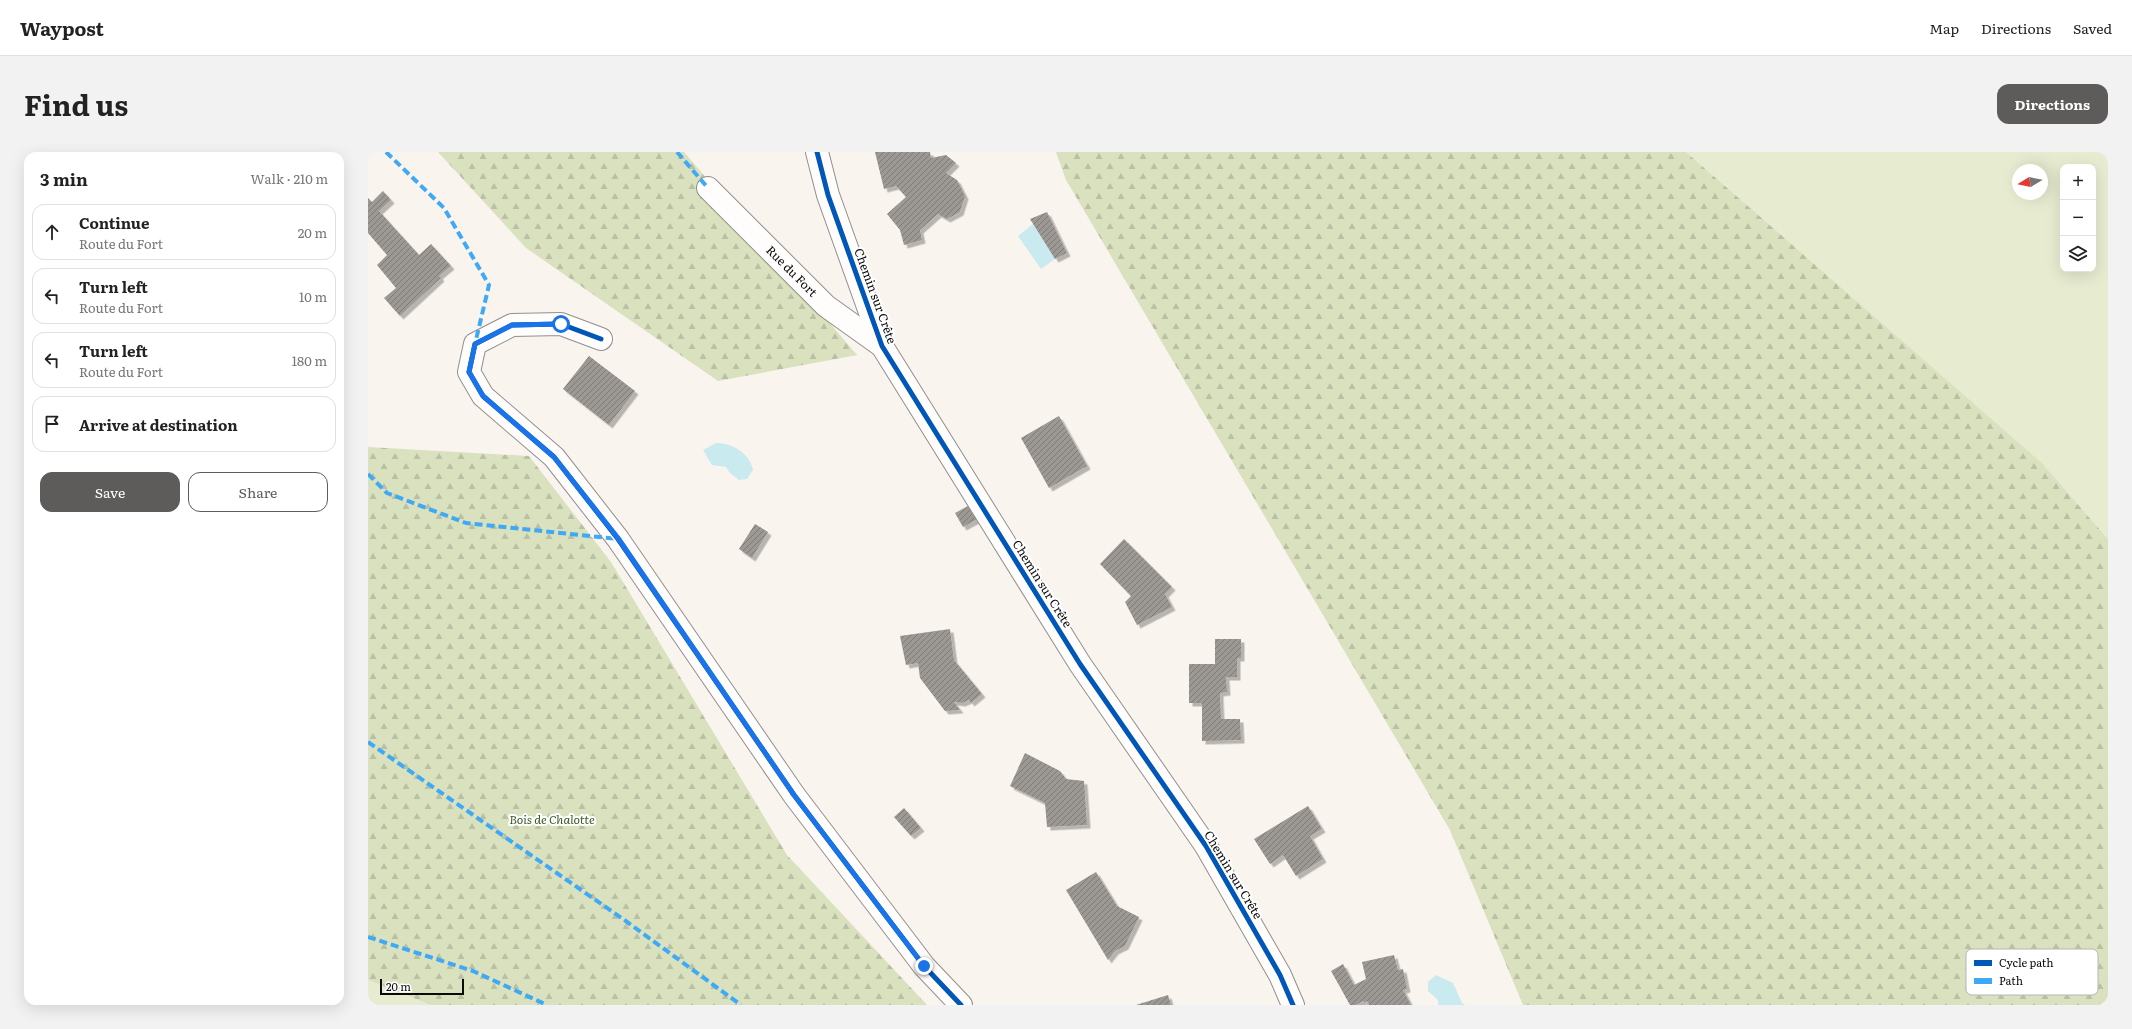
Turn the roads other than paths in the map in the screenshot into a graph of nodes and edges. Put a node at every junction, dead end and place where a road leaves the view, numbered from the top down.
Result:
1 (817, 152) edge
2 (708, 188) dead end
3 (602, 339) dead end
4 (882, 346) junction
5 (961, 1005) edge
6 (1293, 1005) edge

1 - 4 street, Chemin sur Crête
2 - 4 street, Rue du Fort
3 - 5 street
4 - 6 street, Chemin sur Crête

